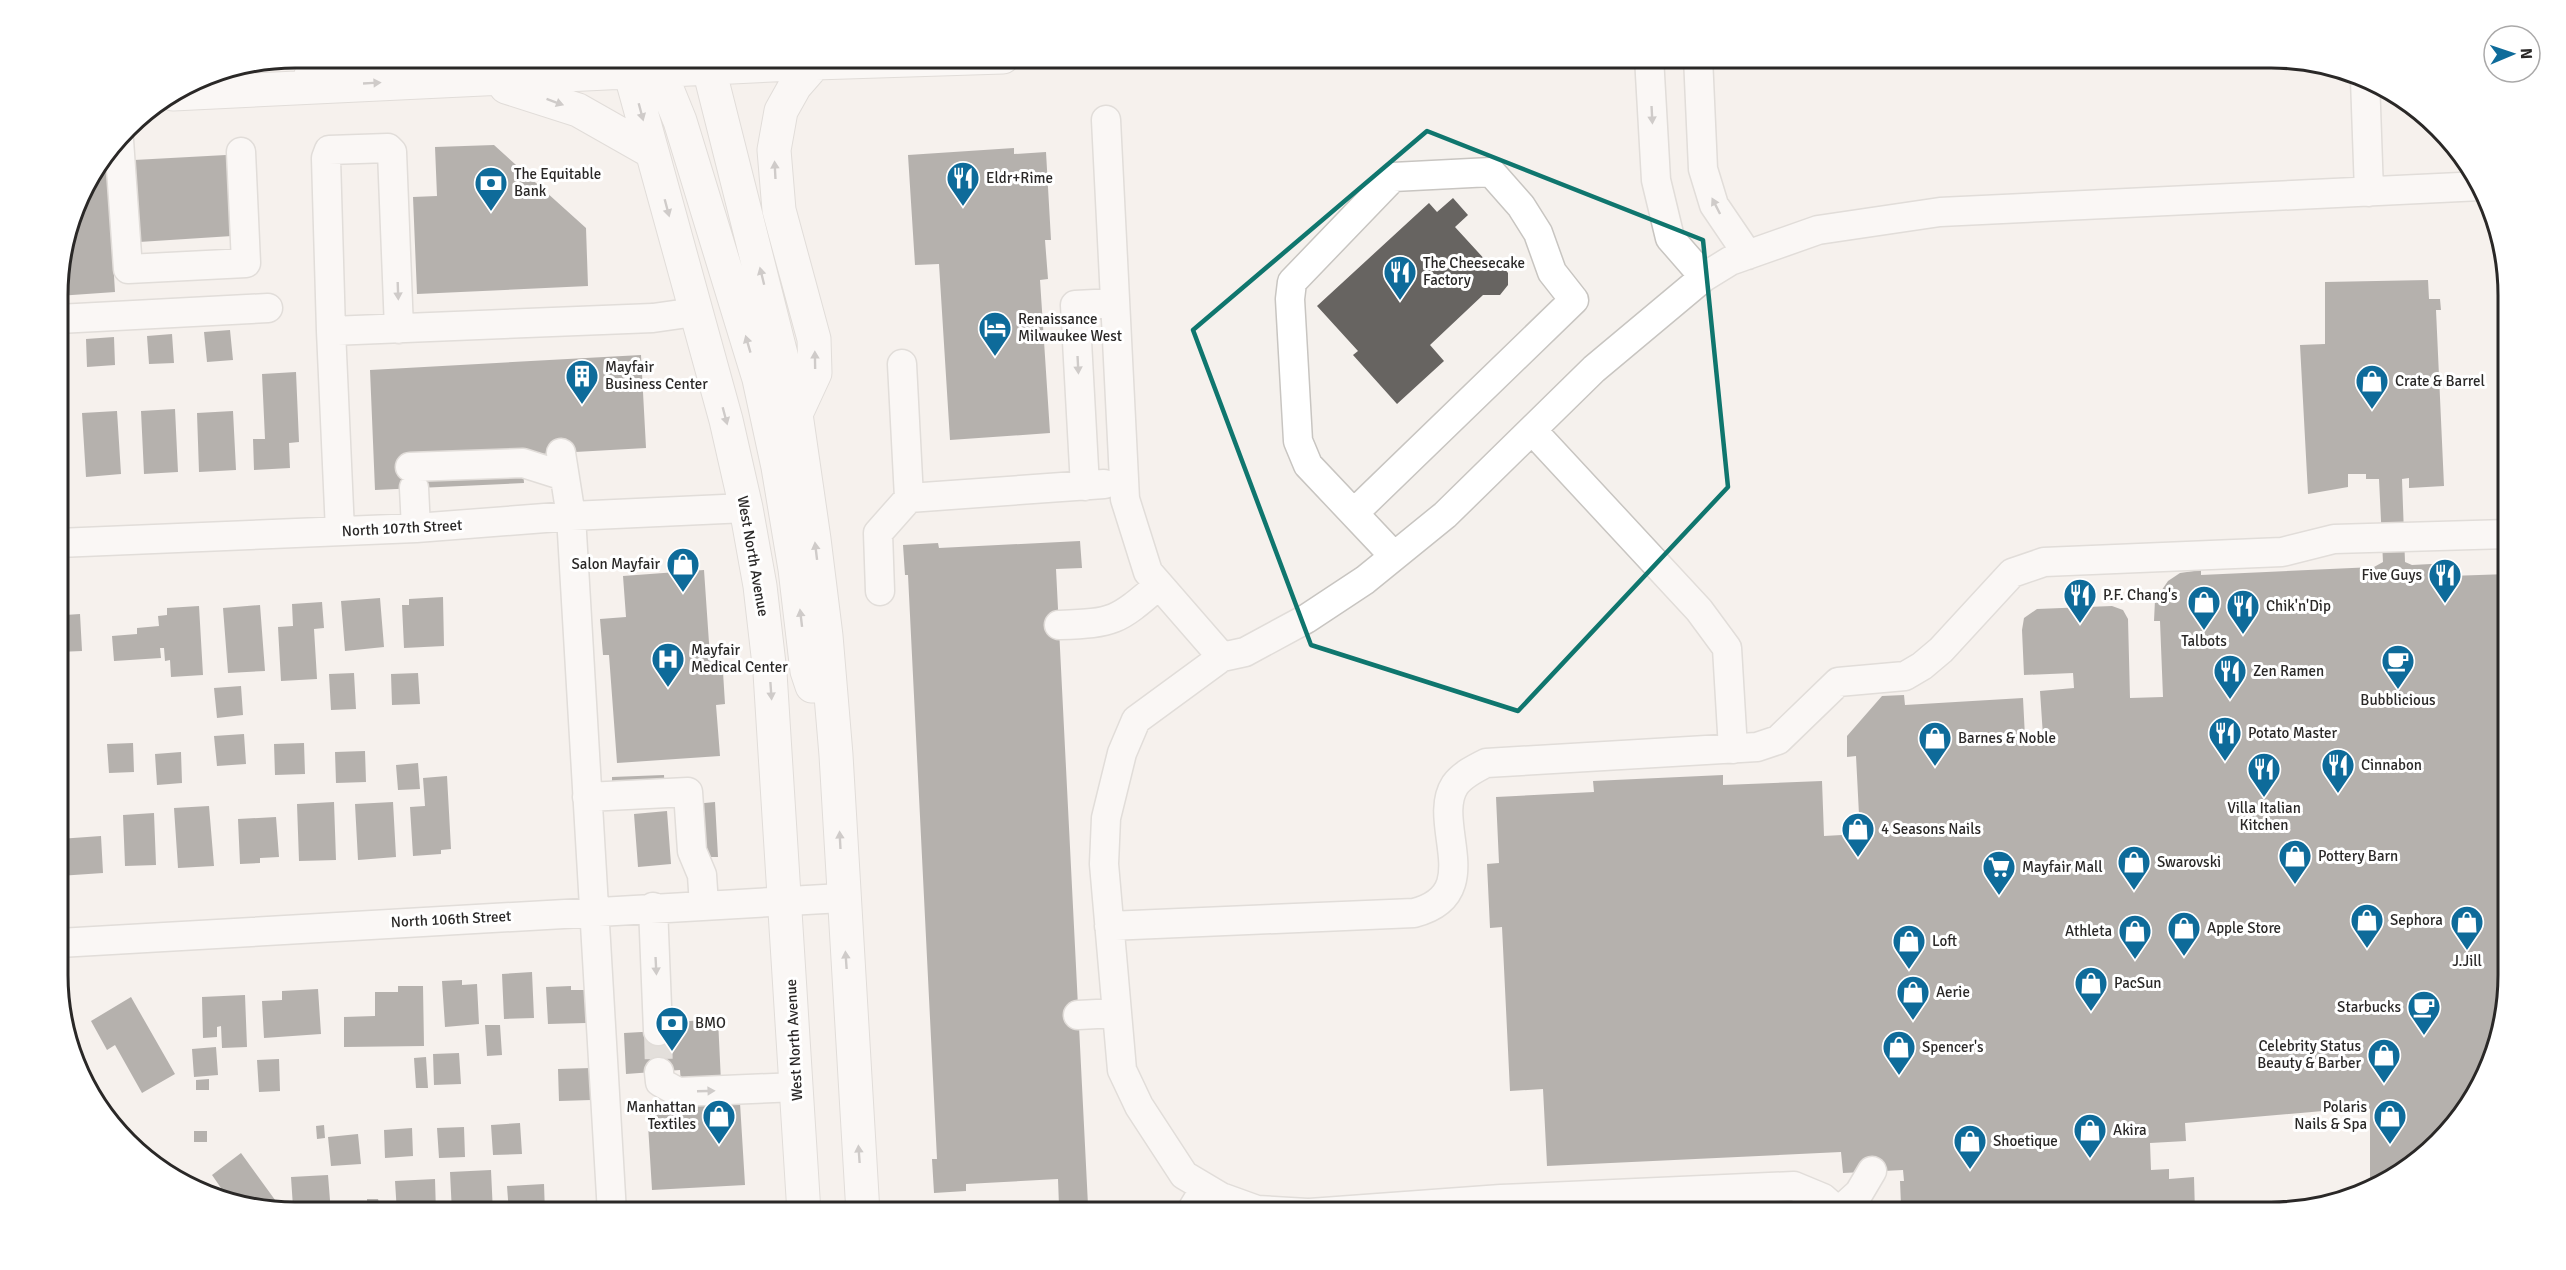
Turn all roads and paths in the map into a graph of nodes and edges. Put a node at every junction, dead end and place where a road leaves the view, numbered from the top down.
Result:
1 (333, 68) edge
2 (588, 68) edge
3 (647, 68) edge
4 (650, 68) edge
5 (705, 68) edge
6 (811, 68) edge
7 (1650, 68) edge
8 (1698, 68) edge
9 (479, 79) junction
10 (272, 88) junction
11 (2365, 88) edge
12 (190, 93) edge
13 (1106, 120) dead end
14 (120, 150) edge
15 (241, 152) dead end
16 (652, 152) junction
17 (2471, 187) edge
18 (2369, 192) junction
19 (1748, 255) junction
20 (1704, 278) junction
21 (1115, 303) junction
22 (268, 308) dead end
23 (695, 312) junction
24 (68, 318) edge
25 (399, 329) junction
26 (331, 332) junction
27 (902, 364) dead end
28 (796, 414) junction
29 (1532, 430) junction
30 (1124, 483) junction
31 (1085, 486) junction
32 (909, 498) junction
33 (746, 508) junction
34 (1354, 513) junction
35 (571, 516) junction
36 (416, 528) junction
37 (340, 531) junction
38 (2498, 534) edge
39 (68, 543) edge
40 (1394, 556) junction
41 (1160, 585) junction
42 (880, 591) dead end
43 (1059, 625) dead end
44 (1222, 657) junction
45 (1733, 749) junction
46 (836, 755) junction
47 (587, 796) junction
48 (842, 898) junction
49 (785, 900) junction
50 (704, 904) junction
51 (653, 907) junction
52 (594, 910) junction
53 (1109, 926) junction
54 (68, 942) edge
55 (791, 987) junction
56 (1116, 1013) junction
57 (1078, 1015) dead end
58 (658, 1031) tunnel mouth
59 (659, 1072) tunnel mouth
60 (797, 1087) junction
61 (1872, 1171) dead end
62 (1205, 1188) junction
63 (611, 1202) edge
64 (803, 1202) edge
65 (823, 1202) edge
66 (862, 1202) edge
67 (1197, 1202) edge
68 (1236, 1202) edge
69 (1525, 1202) edge
70 (1828, 1202) edge
71 (1850, 1202) edge

1 - 10 main road
2 - 9 main road
3 -> 16 main road, West North Avenue
46 -> 4 main road
28 -> 5 main road
28 -> 6 main road
7 -> 20 street
19 -> 8 street
10 -> 9 main road
9 -> 16 main road
10 - 12 main road
11 - 18 street
13 - 21 street
14 - 15 street
16 -> 23 main road, West North Avenue
17 - 18 street
18 - 19 street
19 - 20 street
20 - 29 street
21 - 30 street
21 -> 31 street
22 - 24 street
23 - 25 street
23 -> 33 main road, West North Avenue
25 - 26 street
26 -> 25 street
26 - 37 street
27 - 32 street
46 -> 28 main road
29 - 40 street
29 - 45 street
30 - 31 street
30 - 41 street
31 - 32 street
32 - 42 street
33 - 35 street, North 107th Street
33 -> 49 main road, West North Avenue
34 - 34 street
34 - 40 street
35 - 36 street, North 107th Street
35 - 36 street
35 - 47 street
36 - 37 street, North 107th Street
37 - 39 street, North 107th Street
38 - 45 street
40 - 44 street
41 - 43 street
41 - 44 street
44 - 53 street
45 - 53 street
48 -> 46 main road
47 - 50 street
47 - 52 street
48 - 49 street, North 106th Street
66 -> 48 main road
49 - 50 street, North 106th Street
49 - 55 main road, West North Avenue
50 - 51 street, North 106th Street
51 - 52 street, North 106th Street
51 -> 58 street
52 - 54 street, North 106th Street
52 - 63 street
53 - 56 street
55 - 60 main road, West North Avenue
55 - 65 main road
56 - 57 street
56 - 62 street
59 -> 60 street
60 - 64 main road, West North Avenue
61 - 71 street
62 - 67 street
62 - 68 street
69 - 70 street

